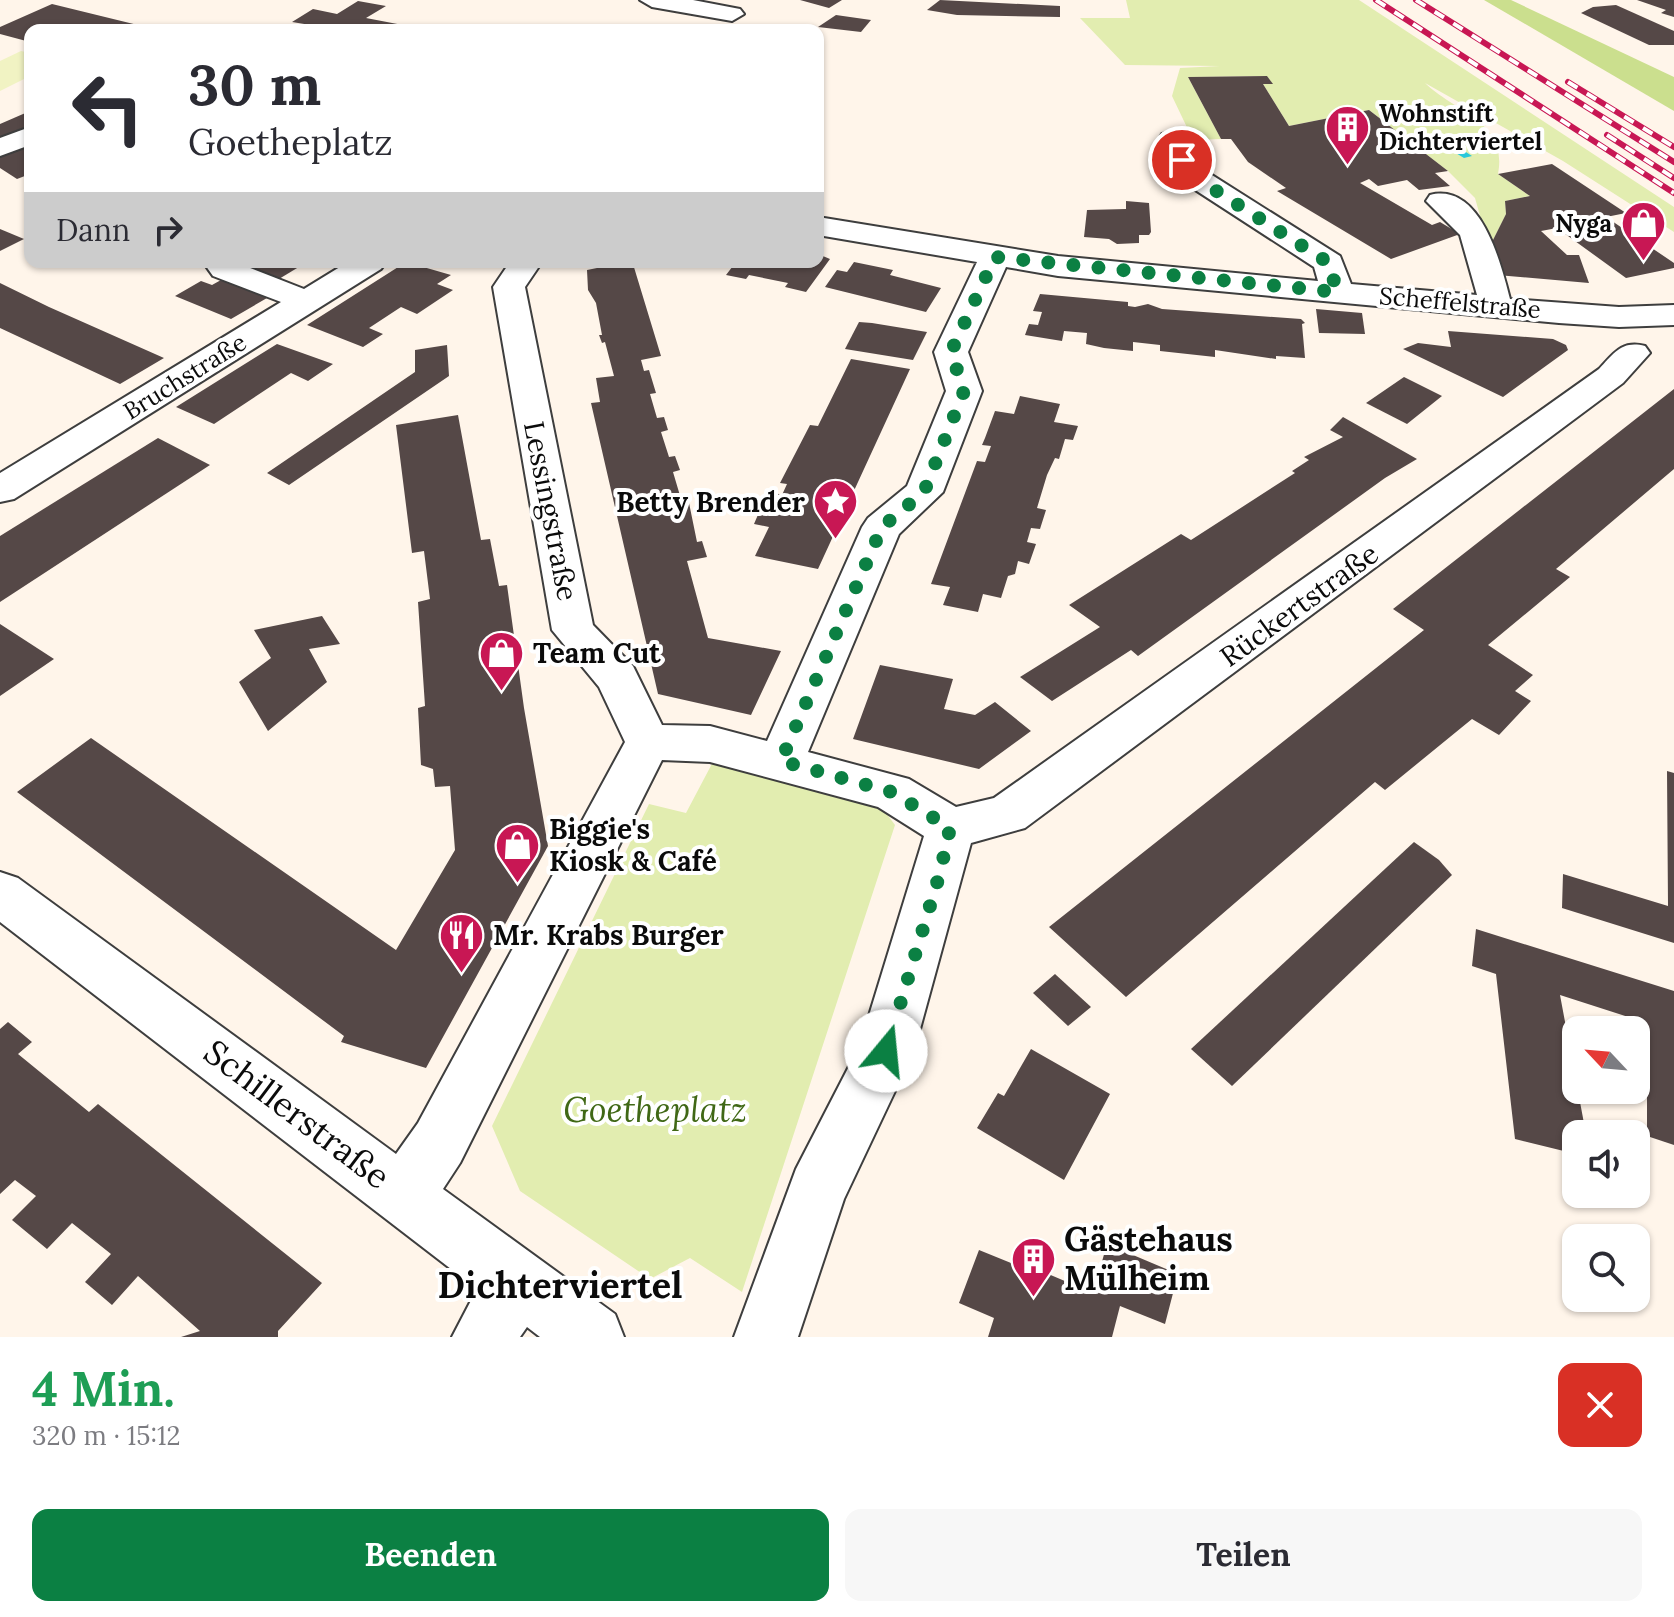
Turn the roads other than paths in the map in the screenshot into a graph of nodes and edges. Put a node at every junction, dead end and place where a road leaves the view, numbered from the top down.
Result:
1 (652, 0) edge
2 (755, 0) edge
3 (732, 14) junction
4 (718, 24) edge
5 (24, 138) edge
6 (1172, 140) dead end
7 (0, 148) edge
8 (1441, 201) dead end
9 (824, 227) edge
10 (995, 257) junction
11 (223, 268) edge
12 (360, 268) edge
13 (522, 268) edge
14 (1337, 292) junction
15 (307, 301) junction
16 (1496, 307) junction
17 (1674, 315) edge
18 (1633, 353) dead end
19 (0, 490) edge
20 (648, 742) junction
21 (781, 761) junction
22 (950, 828) junction
23 (0, 893) edge
24 (404, 1194) junction
25 (518, 1282) junction
26 (484, 1337) edge
27 (592, 1337) edge
28 (766, 1337) edge

1 - 3 street
2 - 3 street
3 - 4 street
5 - 7 street
6 - 14 street
8 - 16 street
9 - 10 street, Scheffelstraße
10 - 14 street, Scheffelstraße
10 - 21 street
11 - 15 street
12 - 15 street, Bruchstraße
13 - 20 street, Lessingstraße
14 - 16 street, Scheffelstraße
15 - 19 street, Bruchstraße
16 - 17 street, Scheffelstraße
18 - 22 street, Rückertstraße
20 - 21 street
20 - 24 street
21 - 22 street
22 - 28 street
23 - 24 street, Schillerstraße
24 - 25 street, Schillerstraße
25 - 26 street
25 - 27 street, Schillerstraße

